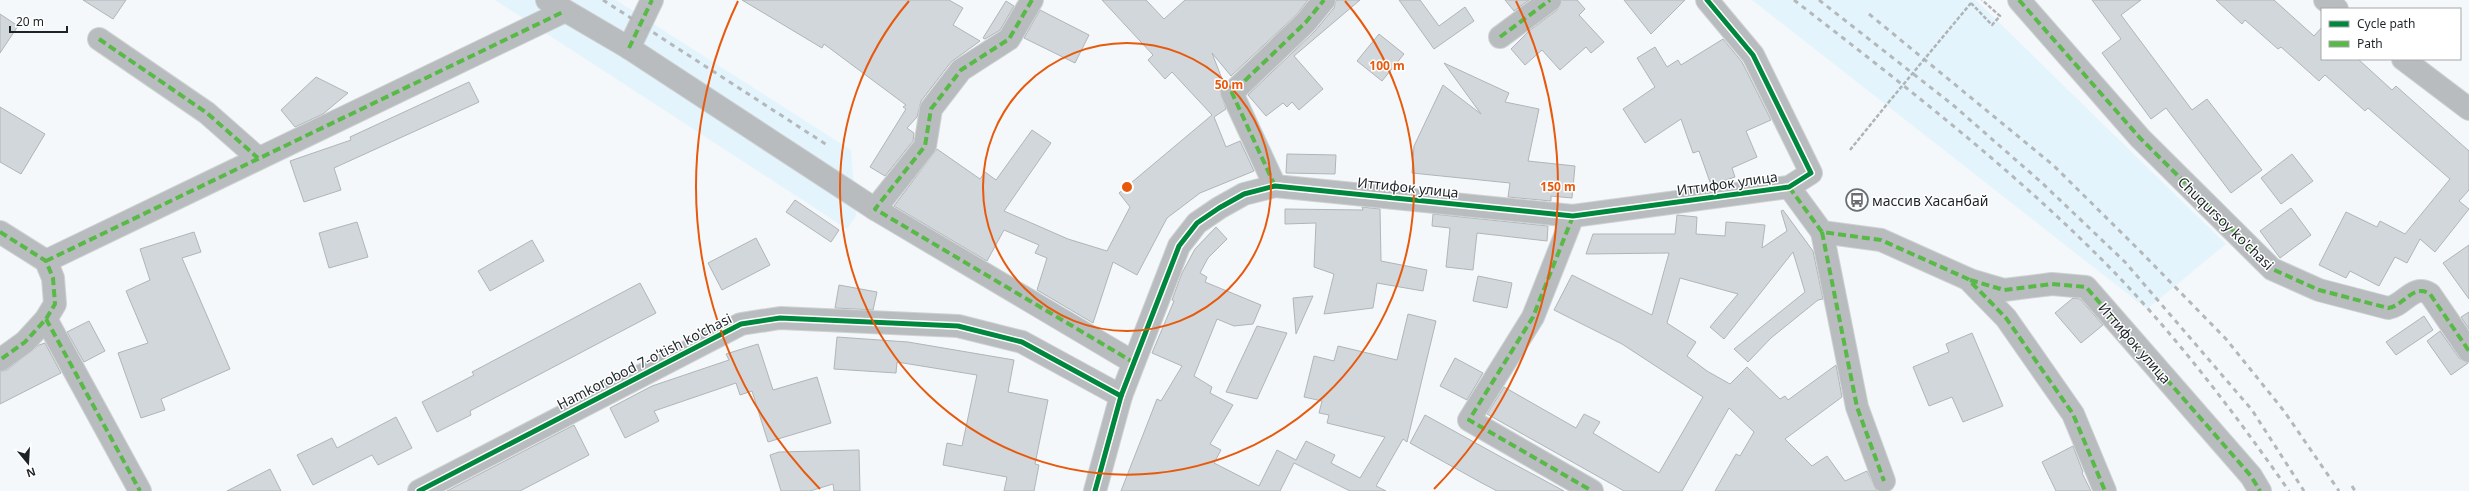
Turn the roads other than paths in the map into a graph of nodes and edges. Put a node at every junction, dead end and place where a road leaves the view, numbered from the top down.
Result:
1 (652, 0) edge
2 (1032, 0) edge
3 (1324, 0) edge
4 (1550, 0) edge
5 (1707, 0) edge
6 (2019, 0) edge
7 (2325, 0) edge
8 (556, 6) edge
9 (2336, 8) edge
10 (1500, 37) dead end
11 (99, 39) dead end
12 (629, 48) junction
13 (2404, 60) edge
14 (2469, 109) edge
15 (258, 158) junction
16 (1275, 186) junction
17 (1789, 187) junction
18 (875, 209) junction
19 (1573, 216) junction
20 (0, 232) edge
21 (1822, 232) junction
22 (46, 261) junction
23 (1968, 279) junction
24 (46, 319) junction
25 (2469, 351) edge
26 (0, 360) edge
27 (1133, 362) junction
28 (1121, 396) junction
29 (1884, 481) dead end
30 (140, 491) edge
31 (419, 491) edge
32 (1095, 491) edge
33 (1592, 491) edge
34 (2105, 491) edge
35 (2260, 491) edge

1 - 12 street
2 - 18 street
3 - 16 street
4 - 10 street
5 - 17 street, Иттифок улица
6 - 25 street, Chuqursoy ko'chasi
7 - 9 street
8 - 12 street
8 - 15 street
11 - 15 street
12 - 18 street
13 - 14 street
15 - 22 street
16 - 19 street, Иттифок улица
16 - 27 street, Иттифок улица
17 - 19 street, Иттифок улица
17 - 21 street, Иттифок улица
18 - 27 street
19 - 33 street
20 - 22 street
21 - 23 street, Иттифок улица
21 - 29 street
22 - 24 street
23 - 34 street, Иттифок улица
23 - 35 street, Иттифок улица
24 - 26 street
24 - 30 street
27 - 28 street, Иттифок улица
28 - 31 street, Hamkorobod 7-o'tish ko'chasi
28 - 32 street, Иттифок улица

